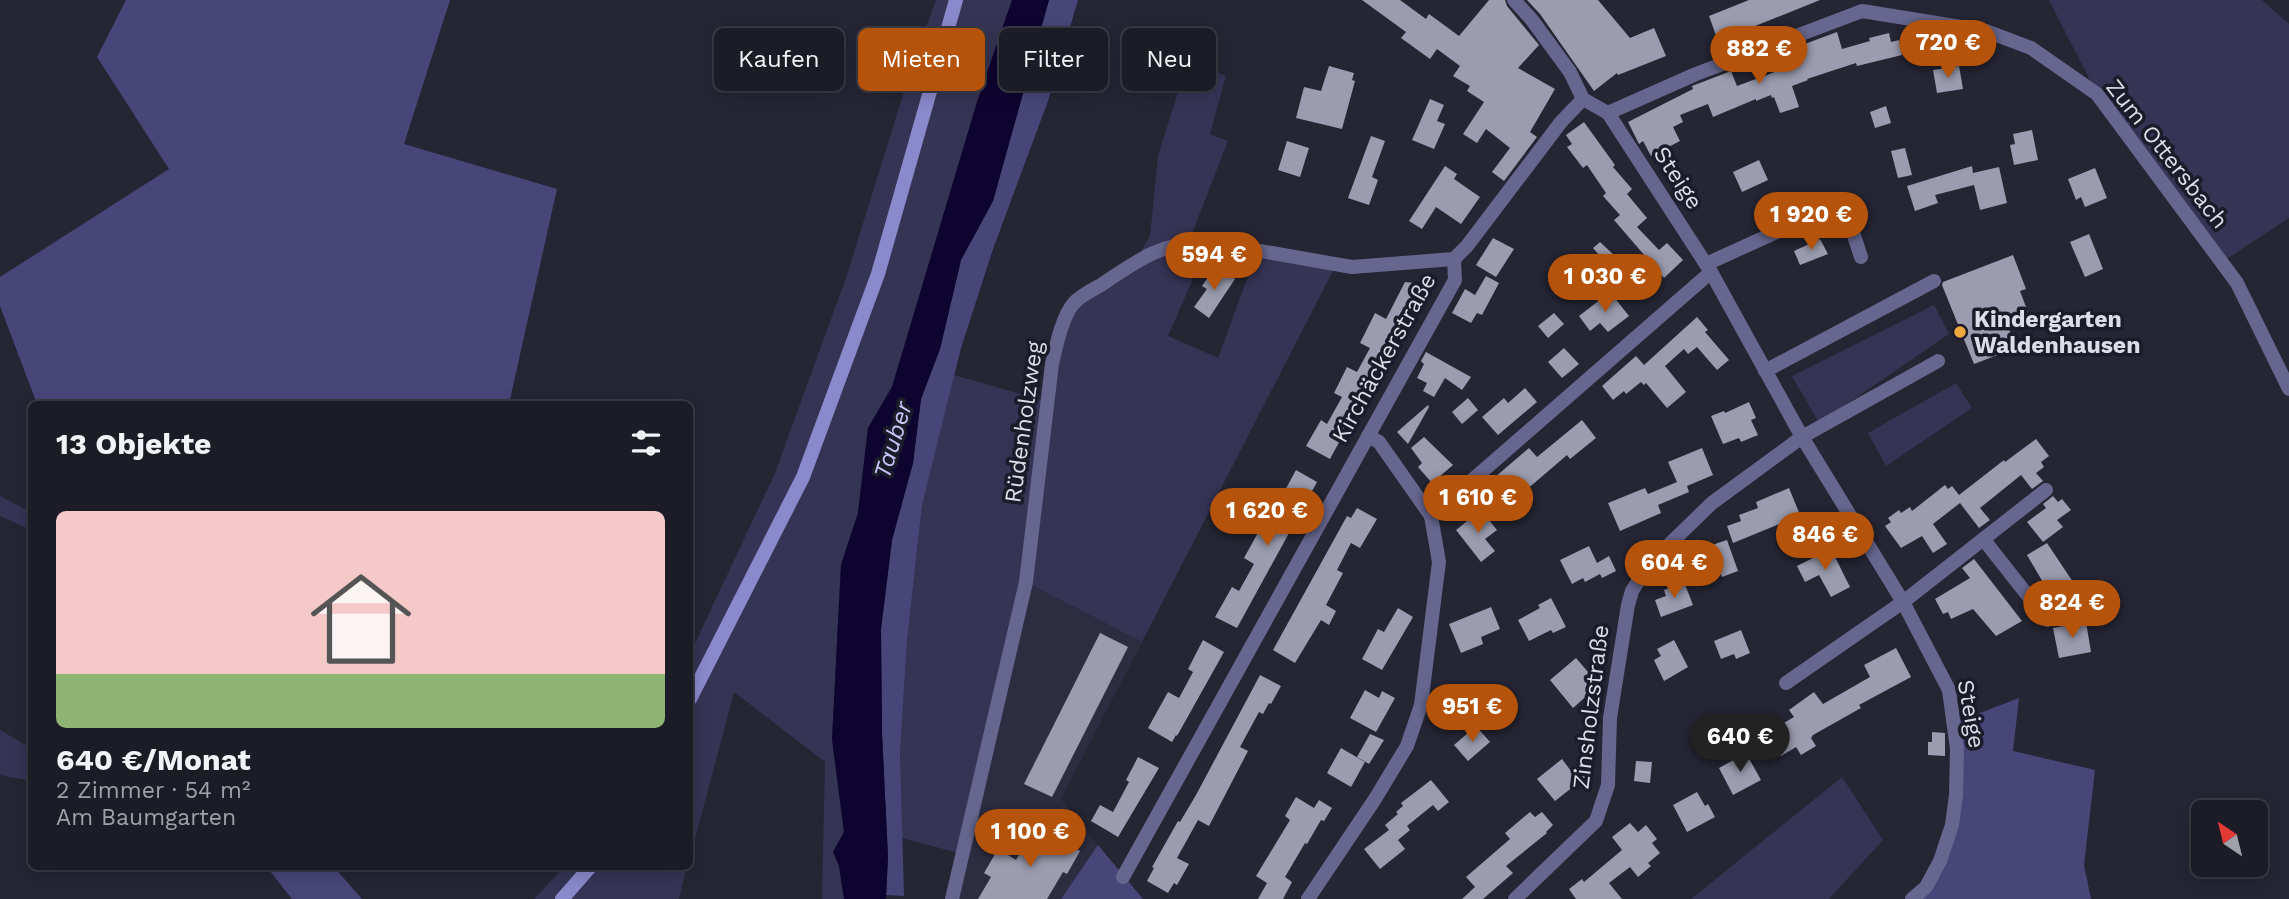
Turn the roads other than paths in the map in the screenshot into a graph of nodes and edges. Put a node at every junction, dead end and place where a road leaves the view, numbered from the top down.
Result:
1 (956, 0) edge
2 (1514, 0) edge
3 (1583, 99) junction
4 (1608, 113) junction
5 (1861, 257) dead end
6 (1454, 260) junction
7 (1709, 268) junction
8 (1934, 281) dead end
9 (1938, 362) dead end
10 (1765, 370) junction
11 (2289, 389) edge
12 (1368, 436) junction
13 (1802, 437) junction
14 (2046, 490) dead end
15 (1431, 516) junction
16 (1984, 540) junction
17 (1903, 602) junction
18 (2047, 620) dead end
19 (1786, 683) dead end
20 (693, 693) edge
21 (588, 870) edge
22 (1123, 877) dead end
23 (562, 899) edge
24 (952, 899) edge
25 (1308, 899) edge
26 (1515, 899) edge
27 (1912, 899) edge

1 - 20 main road
2 - 3 street
3 - 4 street, Steige
3 - 6 street, Kirchäckerstraße
4 - 7 street, Steige
4 - 11 street, Zum Ottersbach
5 - 7 street
6 - 12 street, Kirchäckerstraße
6 - 24 street, Rüdenholzweg
7 - 10 street, Steige
7 - 15 street
8 - 10 street
9 - 13 street
10 - 13 street, Steige
12 - 15 street
12 - 22 street, Kirchäckerstraße
13 - 17 street, Steige
13 - 26 street, Zinsholzstraße
14 - 16 street
15 - 25 street
16 - 17 street
16 - 18 street
17 - 19 street
17 - 27 street, Steige
21 - 23 main road

